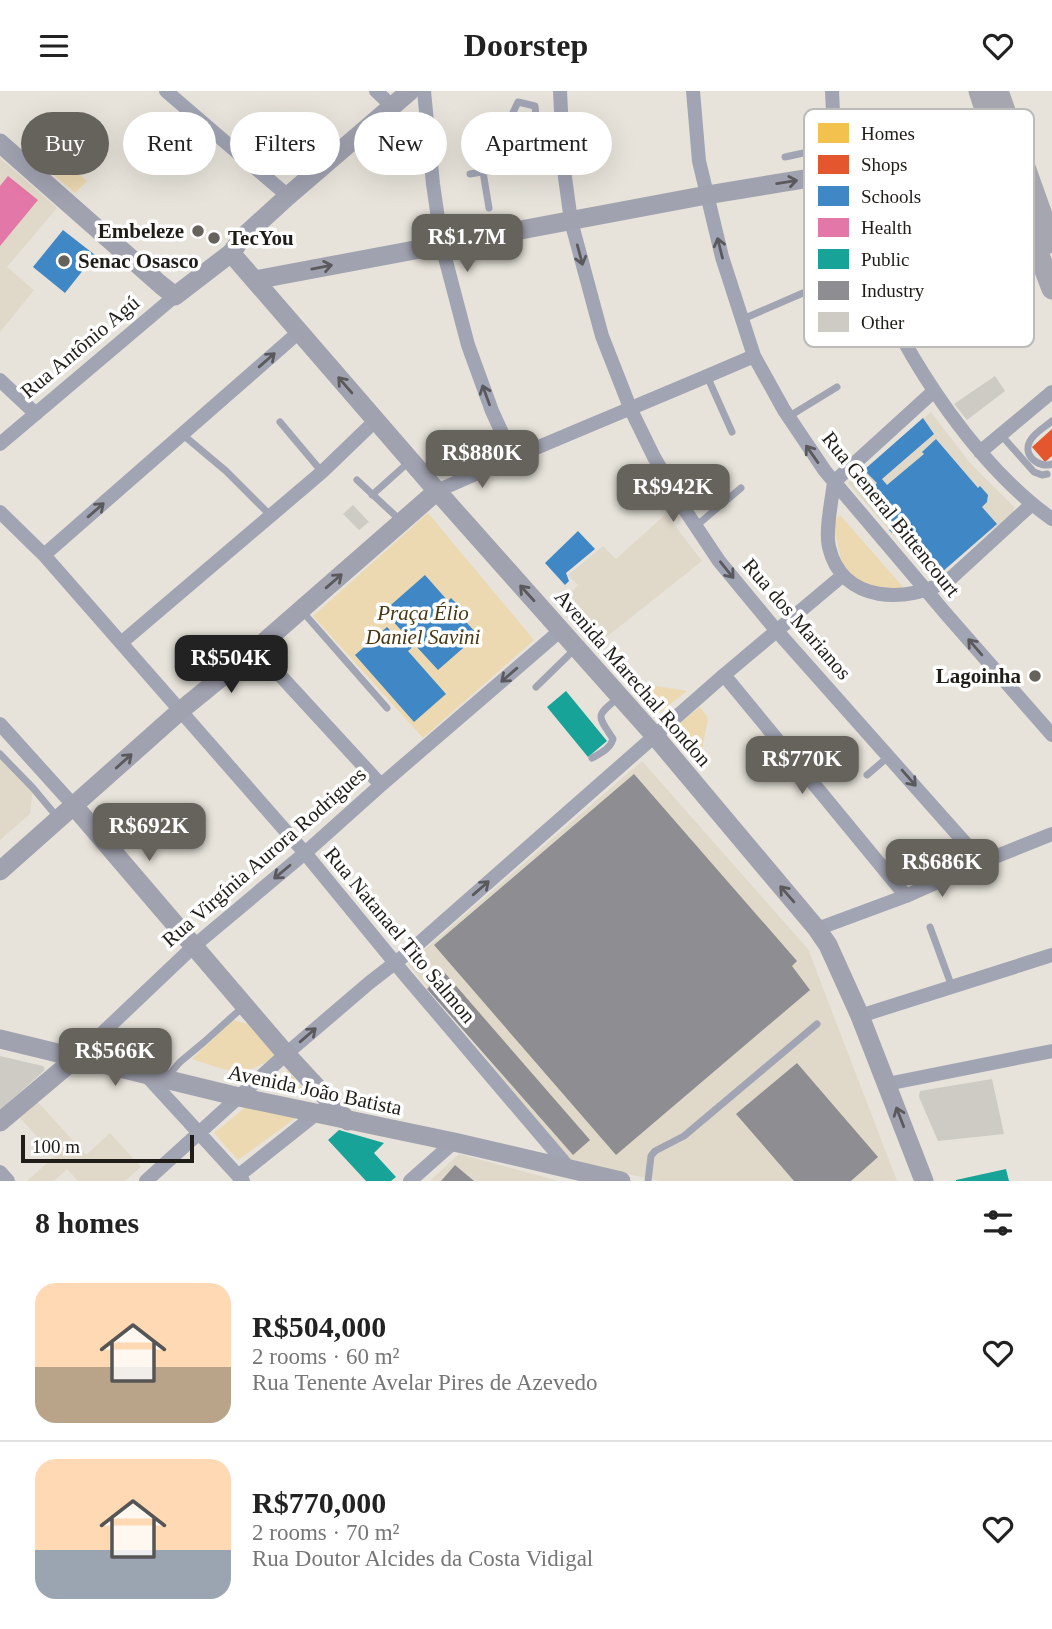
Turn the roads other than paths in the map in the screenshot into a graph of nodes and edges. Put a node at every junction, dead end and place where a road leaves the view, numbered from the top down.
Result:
1 (166, 91) edge
2 (376, 91) edge
3 (410, 91) edge
4 (424, 91) edge
5 (560, 91) edge
6 (693, 91) edge
7 (832, 91) edge
8 (979, 91) edge
9 (998, 91) edge
10 (392, 106) junction
11 (833, 109) edge
12 (989, 109) edge
13 (1000, 109) edge
14 (514, 112) edge
15 (536, 112) edge
16 (561, 112) edge
17 (0, 143) edge
18 (804, 153) edge
19 (785, 157) dead end
20 (484, 175) edge
21 (565, 175) edge
22 (804, 179) edge
23 (707, 195) junction
24 (288, 196) junction
25 (1034, 203) edge
26 (489, 208) dead end
27 (570, 221) junction
28 (1034, 232) edge
29 (1052, 243) edge
30 (442, 246) junction
31 (231, 253) junction
32 (255, 280) junction
33 (1052, 289) edge
34 (803, 293) dead end
35 (175, 296) junction
36 (741, 320) junction
37 (299, 332) junction
38 (906, 347) edge
39 (754, 356) junction
40 (707, 376) junction
41 (2, 382) edge
42 (837, 387) dead end
43 (934, 391) junction
44 (1052, 392) edge
45 (631, 409) junction
46 (36, 414) junction
47 (788, 417) junction
48 (376, 420) junction
49 (1052, 421) edge
50 (280, 422) dead end
51 (732, 432) dead end
52 (182, 434) junction
53 (1000, 435) junction
54 (0, 444) edge
55 (980, 452) junction
56 (513, 457) junction
57 (410, 460) junction
58 (1052, 464) edge
59 (322, 472) junction
60 (1047, 474) dead end
61 (357, 480) dead end
62 (834, 482) junction
63 (741, 488) dead end
64 (436, 491) junction
65 (372, 495) junction
66 (1032, 504) junction
67 (0, 512) edge
68 (270, 515) junction
69 (1052, 519) edge
70 (402, 522) junction
71 (696, 526) junction
72 (44, 555) junction
73 (842, 576) junction
74 (927, 590) junction
75 (301, 610) junction
76 (561, 630) junction
77 (776, 630) junction
78 (121, 643) junction
79 (576, 648) junction
80 (256, 649) junction
81 (724, 675) junction
82 (536, 687) dead end
83 (620, 697) junction
84 (387, 708) dead end
85 (180, 711) junction
86 (0, 724) edge
87 (654, 735) junction
88 (1052, 735) edge
89 (0, 754) edge
90 (889, 756) junction
91 (592, 758) dead end
92 (867, 775) dead end
93 (381, 785) junction
94 (66, 813) junction
95 (1052, 834) edge
96 (305, 853) junction
97 (982, 862) junction
98 (0, 871) edge
99 (906, 896) junction
100 (930, 927) dead end
101 (817, 929) junction
102 (194, 946) junction
103 (1052, 955) edge
104 (395, 963) junction
105 (952, 987) junction
106 (244, 1005) junction
107 (860, 1016) junction
108 (817, 1024) dead end
109 (0, 1039) edge
110 (1052, 1051) edge
111 (286, 1054) junction
112 (76, 1058) junction
113 (145, 1074) junction
114 (165, 1079) junction
115 (887, 1084) junction
116 (239, 1097) junction
117 (316, 1114) junction
118 (348, 1121) junction
119 (0, 1122) edge
120 (200, 1133) junction
121 (454, 1142) junction
122 (569, 1168) junction
123 (0, 1172) edge
124 (241, 1178) edge
125 (8, 1181) edge
126 (146, 1181) edge
127 (410, 1181) edge
128 (621, 1181) edge
129 (648, 1181) edge
130 (924, 1181) edge

1 - 24 street
2 - 10 street
3 - 10 main road, Rua Antônio Agú
4 - 30 street
5 - 16 street, Rua dos Marianos
6 - 23 street, Rua General Bittencourt
7 - 11 street
8 - 12 main road
9 - 13 main road
10 - 24 main road, Rua Antônio Agú
14 - 15 lane
17 - 35 main road
18 - 19 lane
20 - 26 lane
21 - 27 street, Rua dos Marianos
23 -> 22 main road
23 - 27 main road
36 -> 23 street, Rua General Bittencourt
24 - 31 main road, Rua Antônio Agú
25 - 29 main road
27 - 30 main road
27 -> 45 street, Rua dos Marianos
28 - 33 main road
32 -> 30 main road
56 -> 30 street
31 - 32 main road, Avenida Marechal Rondon
31 - 35 main road, Rua Antônio Agú
32 - 37 main road, Avenida Marechal Rondon
34 - 36 lane
35 - 46 street, Rua Antônio Agú
36 - 39 street, Rua General Bittencourt
48 -> 37 main road, Avenida Marechal Rondon
52 -> 37 street
38 - 43 street
39 - 40 street
39 - 47 street, Rua General Bittencourt
40 - 45 street
40 - 51 lane
41 - 46 street
42 - 47 lane
43 - 55 street
43 - 62 street
44 - 53 street
45 - 56 street
45 - 71 street, Rua dos Marianos
46 - 54 street, Rua Antônio Agú
62 -> 47 street, Rua General Bittencourt
48 - 57 main road, Avenida Marechal Rondon
48 - 59 street
49 - 58 lane
50 - 59 lane
52 - 68 lane
72 -> 52 street
53 - 55 street
53 - 60 lane
55 - 66 street
56 - 64 street
57 - 64 main road, Avenida Marechal Rondon
57 - 65 lane
59 - 68 street
61 - 65 lane
62 - 73 street
62 - 74 street, Rua General Bittencourt
63 - 71 lane
64 - 70 main road
76 -> 64 main road, Avenida Marechal Rondon
65 - 70 lane
66 - 69 street
66 - 74 street
67 - 72 street, Rua Natanael Tito Salmon
68 - 78 street
75 -> 70 main road
71 -> 77 street, Rua dos Marianos
72 - 78 street, Rua Natanael Tito Salmon
73 - 74 street
73 - 77 street
88 -> 74 street, Rua General Bittencourt
75 - 80 main road
75 - 84 lane
76 - 79 main road, Avenida Marechal Rondon
76 -> 93 street, Rua Virgínia Aurora Rodrigues
77 - 81 street
77 - 90 street, Rua dos Marianos
78 - 85 street, Rua Natanael Tito Salmon
79 - 82 lane
79 - 83 main road, Avenida Marechal Rondon
80 - 85 main road
80 - 93 street
81 - 87 street
81 - 99 street
83 - 87 main road, Avenida Marechal Rondon
83 - 91 lane
94 -> 85 main road
85 - 96 street, Rua Natanael Tito Salmon
86 - 94 street
101 -> 87 main road, Avenida Marechal Rondon
104 -> 87 street
89 - 94 lane
90 - 92 lane
90 -> 97 street, Rua dos Marianos
93 - 96 street, Rua Virgínia Aurora Rodrigues
94 - 98 main road
94 - 102 main road
95 - 97 street
96 -> 102 street, Rua Virgínia Aurora Rodrigues
96 - 104 street, Rua Natanael Tito Salmon
97 - 99 street
99 - 101 street
100 - 105 lane
101 - 107 main road, Avenida Marechal Rondon
102 - 106 main road
102 - 112 street, Rua Virgínia Aurora Rodrigues
103 - 105 street
111 -> 104 street
104 - 122 street, Rua Natanael Tito Salmon
105 - 107 street
106 - 111 main road
106 - 114 lane
107 - 115 main road, Avenida Marechal Rondon
108 - 129 lane
109 - 112 main road, Avenida João Batista
110 - 115 street
111 - 116 street
111 - 118 main road
112 - 113 main road, Avenida João Batista
112 - 119 main road, Rua Virgínia Aurora Rodrigues
113 - 114 main road, Avenida João Batista
113 - 120 street
114 - 116 main road, Avenida João Batista
130 -> 115 main road, Avenida Marechal Rondon
116 - 117 main road, Avenida João Batista
116 - 120 street
117 - 118 main road, Avenida João Batista
117 - 124 street
118 - 121 main road, Avenida João Batista
120 - 124 street
120 - 126 street
121 - 122 main road, Avenida João Batista
121 - 127 street
122 - 128 main road, Avenida João Batista
123 - 125 street

